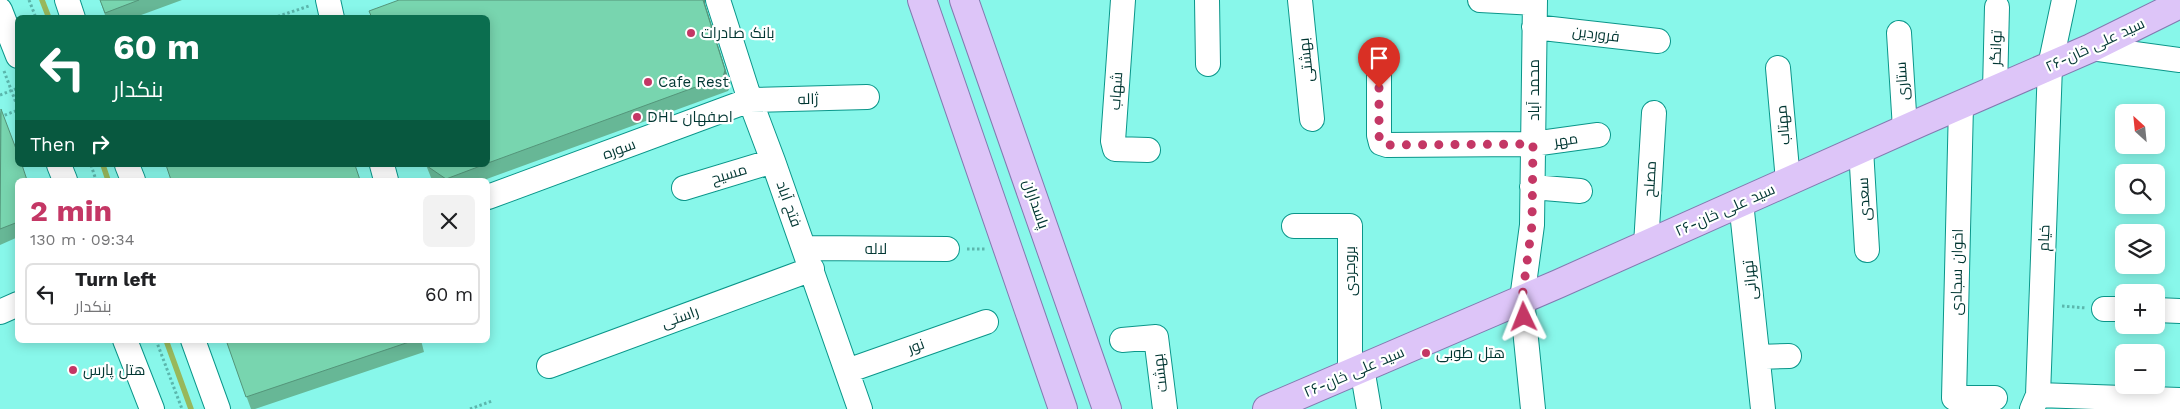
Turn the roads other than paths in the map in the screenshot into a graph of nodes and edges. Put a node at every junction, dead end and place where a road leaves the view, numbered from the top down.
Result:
1 (67, 0) edge
2 (327, 0) edge
3 (718, 0) edge
4 (922, 0) edge
5 (964, 0) edge
6 (1123, 0) edge
7 (1207, 0) edge
8 (1300, 0) edge
9 (1480, 0) edge
10 (2064, 0) edge
11 (1535, 2) edge
12 (2180, 4) edge
13 (1997, 7) dead end
14 (0, 10) edge
15 (73, 15) edge
16 (331, 15) edge
17 (1534, 27) junction
18 (1899, 34) dead end
19 (1658, 41) dead end
20 (2091, 48) junction
21 (2180, 60) edge
22 (10, 62) edge
23 (1208, 64) dead end
24 (2050, 66) junction
25 (1778, 68) dead end
26 (1379, 72) dead end
27 (1995, 90) junction
28 (867, 97) dead end
29 (750, 100) junction
30 (1961, 105) junction
31 (1654, 113) dead end
32 (1312, 119) dead end
33 (1905, 129) junction
34 (1598, 135) dead end
35 (1533, 144) junction
36 (1861, 149) junction
37 (1148, 150) dead end
38 (774, 160) junction
39 (1788, 181) junction
40 (1532, 187) junction
41 (684, 188) dead end
42 (1580, 191) dead end
43 (490, 197) edge
44 (1742, 202) junction
45 (1294, 226) dead end
46 (1646, 245) junction
47 (947, 249) road end
48 (1867, 250) dead end
49 (808, 259) junction
50 (1522, 299) junction
51 (15, 305) edge
52 (2165, 310) edge
53 (2180, 310) edge
54 (0, 312) edge
55 (986, 322) dead end
56 (1122, 340) dead end
57 (126, 343) edge
58 (194, 343) edge
59 (1789, 356) dead end
60 (1758, 357) junction
61 (549, 366) dead end
62 (1356, 370) junction
63 (847, 371) junction
64 (1995, 398) dead end
65 (2180, 400) edge
66 (2035, 402) edge
67 (2145, 403) edge
68 (152, 409) edge
69 (218, 409) edge
70 (860, 409) edge
71 (1063, 409) edge
72 (1107, 409) edge
73 (1165, 409) edge
74 (1267, 409) edge
75 (1369, 409) edge
76 (1532, 409) edge
77 (1763, 409) edge

1 - 15 street
2 - 16 street
3 - 29 street, فتح آباد
4 - 71 main road
5 - 72 main road, پاسداران
6 - 37 street, شهاب
7 - 23 street
8 - 32 street, بهشتی
9 - 11 street
10 - 24 street, خیام
11 - 17 street, محمد آباد
12 - 20 main road, ۲۶-سید علی خان
13 - 27 street, توانگر
14 - 22 street
17 - 19 street, فروردین
17 - 35 street, محمد آباد
18 - 33 street, ستاری
20 - 21 street
20 - 24 main road, ۲۶-سید علی خان
24 - 27 main road, ۲۶-سید علی خان
24 - 66 street, خیام
25 - 39 street, مهتاب
26 - 35 street, مهر
27 - 30 main road, ۲۶-سید علی خان
28 - 29 street, ژاله
29 - 38 street, فتح آباد
29 - 43 street, سوره
30 - 33 main road, ۲۶-سید علی خان
30 - 64 street, اخوان سجادی
31 - 46 street, مصلح
33 - 36 main road, ۲۶-سید علی خان
34 - 35 street, مهر
35 - 40 street, محمد آباد
36 - 39 main road, ۲۶-سید علی خان
36 - 48 street, سعدی
38 - 41 street, مسیح
38 - 49 street, فتح آباد
39 - 44 main road, ۲۶-سید علی خان
40 - 42 street
40 - 50 street, محمد آباد
44 - 46 main road, ۲۶-سید علی خان
44 - 60 street, تهرانی
45 - 62 street, بروجردی
46 - 50 main road, ۲۶-سید علی خان
47 - 49 street, لاله
49 - 61 street, راستی
49 - 63 street, فتح آباد
50 - 62 main road, ۲۶-سید علی خان
50 - 76 street, محمد آباد
51 - 54 street
52 - 53 street
55 - 63 street, نور
56 - 73 street, بهشت
57 - 68 street
58 - 69 street
59 - 60 street
60 - 77 street, تهرانی
62 - 74 main road, ۲۶-سید علی خان
62 - 75 street
63 - 70 street, فتح آباد
65 - 67 street
66 - 67 street

